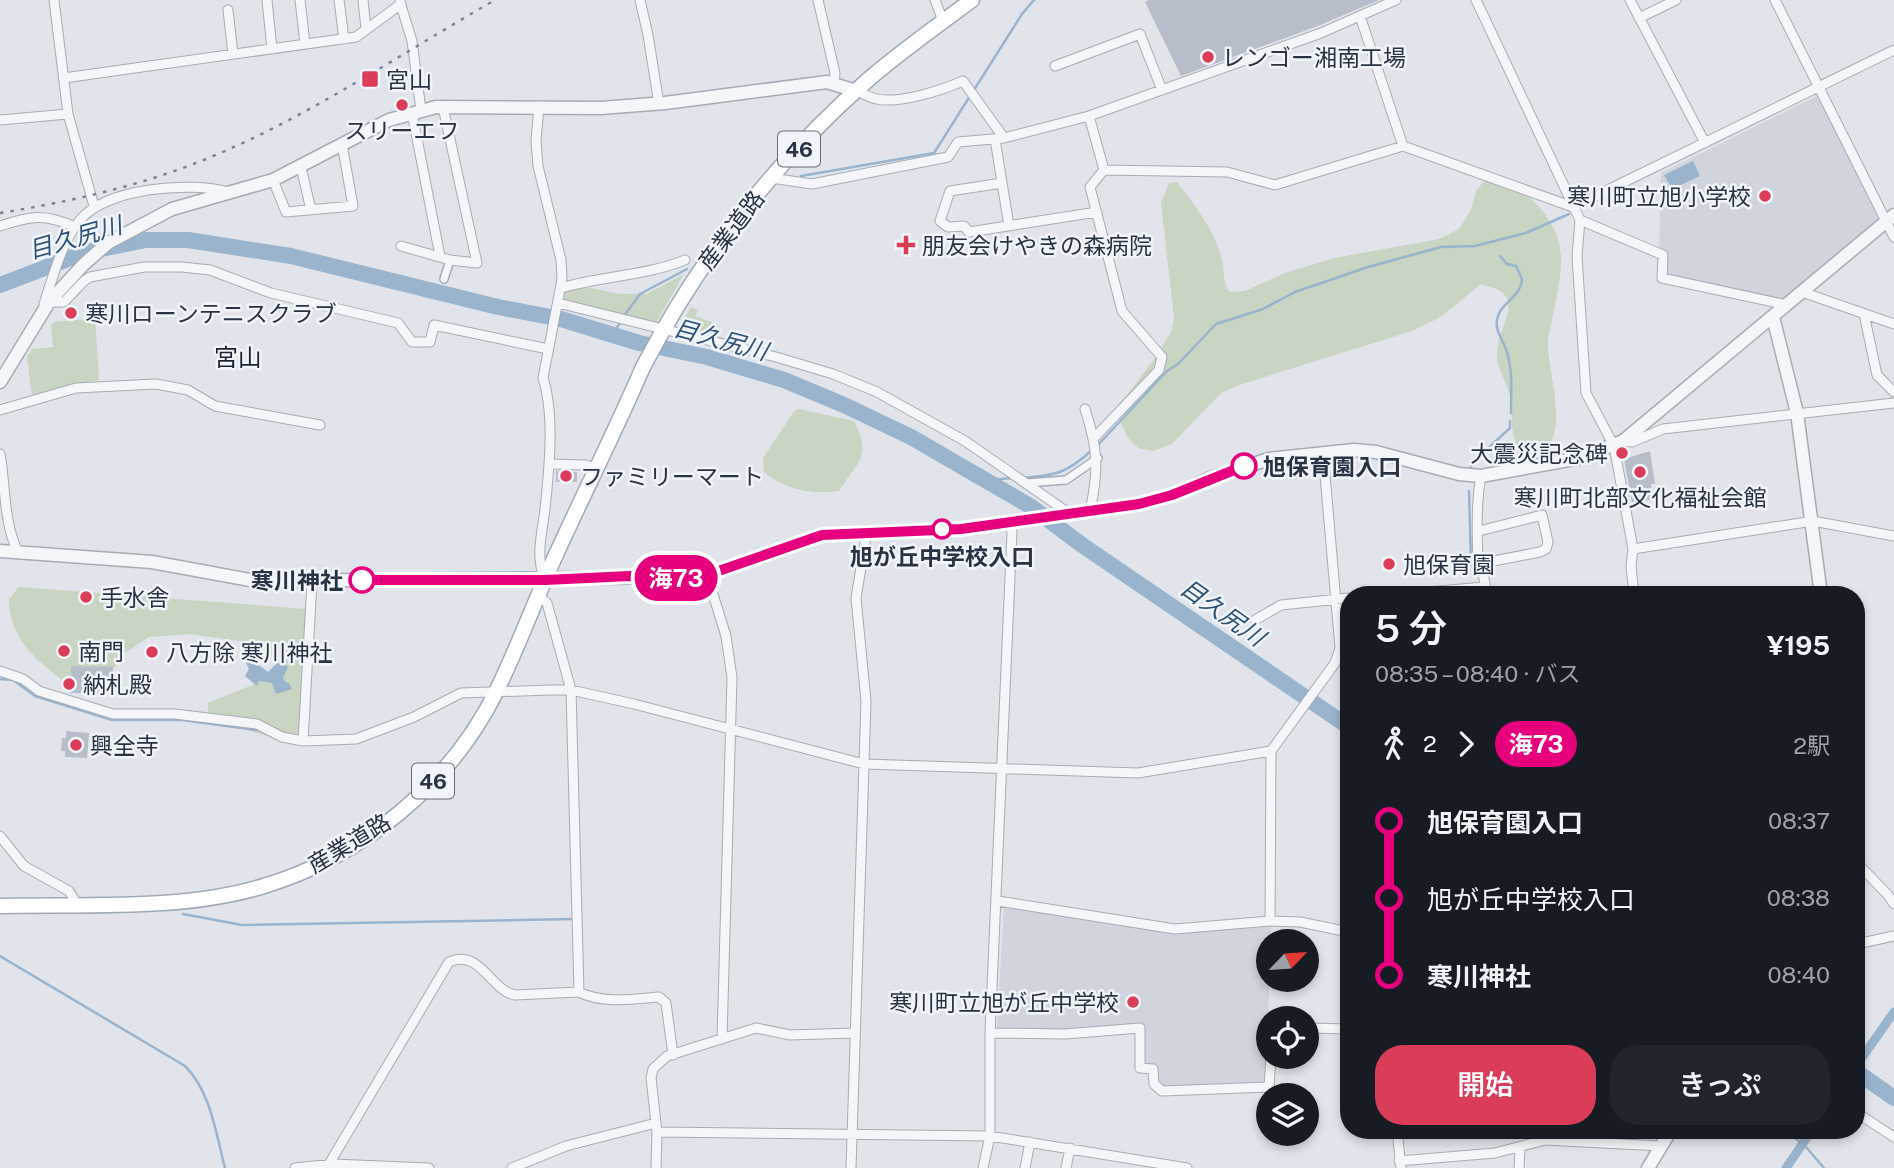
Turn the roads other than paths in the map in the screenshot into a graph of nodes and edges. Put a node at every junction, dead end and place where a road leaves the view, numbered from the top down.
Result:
1 (54, 0) edge
2 (267, 0) edge
3 (300, 0) edge
4 (339, 0) edge
5 (363, 0) edge
6 (640, 0) edge
7 (818, 0) edge
8 (936, 0) edge
9 (972, 0) edge
10 (1396, 0) edge
11 (1476, 0) edge
12 (1630, 0) edge
13 (1676, 0) edge
14 (1775, 0) edge
15 (400, 2) edge
16 (228, 10) dead end
17 (1360, 16) junction
18 (1639, 18) junction
19 (943, 22) junction
20 (366, 29) junction
21 (344, 39) junction
22 (305, 44) junction
23 (272, 49) junction
24 (1894, 50) edge
25 (233, 54) junction
26 (1055, 66) dead end
27 (64, 78) junction
28 (834, 83) junction
29 (1819, 87) junction
30 (1162, 90) junction
31 (856, 91) junction
32 (659, 104) junction
33 (539, 106) junction
34 (443, 107) junction
35 (417, 111) junction
36 (68, 114) junction
37 (1088, 116) junction
38 (0, 120) edge
39 (1000, 138) junction
40 (1705, 143) junction
41 (342, 144) junction
42 (1404, 146) junction
43 (301, 167) junction
44 (1104, 170) junction
45 (771, 178) junction
46 (273, 180) junction
47 (1002, 183) junction
48 (233, 193) junction
49 (94, 205) junction
50 (1573, 207) junction
51 (311, 210) junction
52 (1097, 212) junction
53 (1890, 219) edge
54 (1580, 220) junction
55 (0, 226) edge
56 (1009, 226) junction
57 (75, 227) junction
58 (1894, 237) edge
59 (401, 246) dead end
60 (445, 258) junction
61 (685, 260) dead end
62 (444, 279) dead end
63 (57, 286) junction
64 (561, 288) junction
65 (1802, 292) junction
66 (50, 302) junction
67 (557, 305) junction
68 (1787, 305) junction
69 (1864, 314) junction
70 (40, 317) junction
71 (1773, 317) junction
72 (1894, 324) edge
73 (663, 330) junction
74 (548, 349) junction
75 (0, 382) edge
76 (1894, 391) edge
77 (1894, 403) edge
78 (1084, 409) dead end
79 (0, 410) edge
80 (1797, 413) junction
81 (320, 425) dead end
82 (1094, 438) junction
83 (1618, 444) junction
84 (1323, 452) junction
85 (0, 454) edge
86 (1098, 458) junction
87 (549, 464) junction
88 (596, 469) junction
89 (1481, 476) junction
90 (1026, 483) junction
91 (1090, 511) junction
92 (1068, 515) junction
93 (1813, 521) junction
94 (1013, 523) junction
95 (866, 531) junction
96 (1479, 531) junction
97 (1894, 536) edge
98 (1633, 549) junction
99 (0, 551) edge
100 (18, 552) junction
101 (1478, 565) junction
102 (707, 575) junction
103 (545, 580) junction
104 (312, 582) junction
105 (1485, 586) edge
106 (1633, 586) edge
107 (1820, 586) edge
108 (538, 595) junction
109 (1338, 599) junction
110 (1255, 620) dead end
111 (0, 671) edge
112 (571, 690) junction
113 (496, 692) junction
114 (729, 730) junction
115 (303, 741) junction
116 (1271, 751) junction
117 (864, 764) junction
118 (1002, 767) junction
119 (0, 835) edge
120 (1865, 871) edge
121 (998, 901) junction
122 (77, 904) junction
123 (1894, 904) edge
124 (0, 906) edge
125 (1270, 921) junction
126 (1340, 930) edge
127 (1894, 936) edge
128 (1865, 942) edge
129 (579, 992) junction
130 (1319, 1028) edge
131 (1340, 1029) edge
132 (854, 1033) junction
133 (990, 1033) junction
134 (722, 1039) junction
135 (673, 1055) junction
136 (1270, 1069) edge
137 (1865, 1119) edge
138 (657, 1127) junction
139 (852, 1135) junction
140 (990, 1136) junction
141 (1894, 1138) edge
142 (1398, 1139) edge
143 (1665, 1139) edge
144 (1030, 1142) junction
145 (1661, 1146) junction
146 (1070, 1147) junction
147 (1520, 1149) junction
148 (329, 1164) junction
149 (1134, 1164) edge
150 (1400, 1164) edge
151 (295, 1168) edge
152 (429, 1168) edge
153 (512, 1168) edge
154 (656, 1168) edge
155 (851, 1168) edge
156 (983, 1168) edge
157 (1024, 1168) edge
158 (1066, 1168) edge
159 (1187, 1168) edge
160 (1519, 1168) edge
161 (1648, 1168) edge

1 - 27 street
2 - 23 street
3 - 22 street
4 - 21 street
5 - 20 street
6 - 32 street
7 - 28 street
8 - 19 street
9 - 19 main road, 産業道路 / 46
10 - 17 street
11 - 50 street
12 - 18 street
13 - 18 street
14 - 29 street
15 - 20 street
15 - 35 street
16 - 25 street
17 - 30 street
17 - 42 street
18 - 40 street
19 - 31 main road, 産業道路 / 46
20 - 21 street
21 - 22 street
22 - 23 street
23 - 25 street
24 - 29 street
25 - 27 street
26 - 30 street
27 - 36 street
28 - 31 street
28 - 32 street
29 - 40 street
29 - 53 street
30 - 37 street
31 - 39 street
31 - 45 main road, 産業道路 / 46
32 - 33 street
33 - 34 street
33 - 64 street
34 - 35 street
34 - 60 street
35 - 41 street
35 - 60 street
36 - 38 street
36 - 49 street
37 - 39 street
37 - 44 street
39 - 45 street
39 - 47 street
40 - 50 street
41 - 43 street
41 - 51 street
42 - 44 street
42 - 50 street
43 - 46 street
43 - 51 street
44 - 52 street
45 - 73 main road, 産業道路 / 46
46 - 48 street
46 - 51 street
47 - 56 street
47 - 56 street
48 - 49 street
48 - 63 street
49 - 57 street
50 - 54 street
52 - 56 street
52 - 82 street
53 - 58 street
53 - 65 street
54 - 68 street
54 - 83 street
55 - 57 street
57 - 63 street
59 - 60 street
60 - 62 street
61 - 64 street
63 - 66 street
63 - 70 street
64 - 67 street
65 - 68 street
65 - 69 street
66 - 70 street
66 - 74 street
67 - 73 street
67 - 74 street
68 - 71 street
69 - 72 street
69 - 76 street
70 - 75 street
71 - 80 street
71 - 83 street
73 - 88 main road, 産業道路 / 46
73 - 90 street
74 - 87 street
77 - 80 street
78 - 82 street
79 - 81 street
80 - 83 street
80 - 93 street
82 - 86 street
83 - 89 street
83 - 98 street
84 - 89 street
84 - 91 street
84 - 109 street
85 - 100 street
86 - 90 street
86 - 91 street
87 - 88 street
87 - 103 street
88 - 103 main road, 産業道路 / 46
89 - 96 street
90 - 92 street
91 - 92 street
92 - 94 street
93 - 97 street
93 - 98 street
93 - 107 street
94 - 95 street
94 - 118 street
95 - 102 street
95 - 117 street
96 - 101 street
96 - 101 street
98 - 106 street
99 - 100 street
100 - 104 street
101 - 105 street
102 - 103 street
102 - 114 street
103 - 104 street
103 - 108 main road, 産業道路 / 46
104 - 115 street
108 - 112 street
108 - 113 main road, 産業道路 / 46
109 - 110 street
109 - 116 street
111 - 115 street
112 - 113 street
112 - 114 street
112 - 129 street
113 - 115 street
113 - 122 main road, 産業道路 / 46
114 - 117 street
114 - 134 street
116 - 118 street
116 - 125 street
117 - 118 street
117 - 132 street
118 - 121 street
119 - 122 street
120 - 123 street
121 - 125 street
121 - 133 street
122 - 124 main road, 産業道路 / 46
125 - 126 street
127 - 128 street
129 - 135 street
129 - 148 street
130 - 131 street
132 - 134 street
132 - 139 street
133 - 136 street
133 - 140 street
134 - 135 street
135 - 138 street
137 - 141 street
138 - 139 street
138 - 153 street
138 - 154 street
139 - 140 street
139 - 155 street
140 - 144 street
140 - 156 street
142 - 150 street
143 - 145 street
144 - 146 street
144 - 157 street
145 - 147 street
145 - 161 street
146 - 149 street
146 - 158 street
147 - 150 street
147 - 160 street
148 - 151 street
148 - 152 street
149 - 159 street

